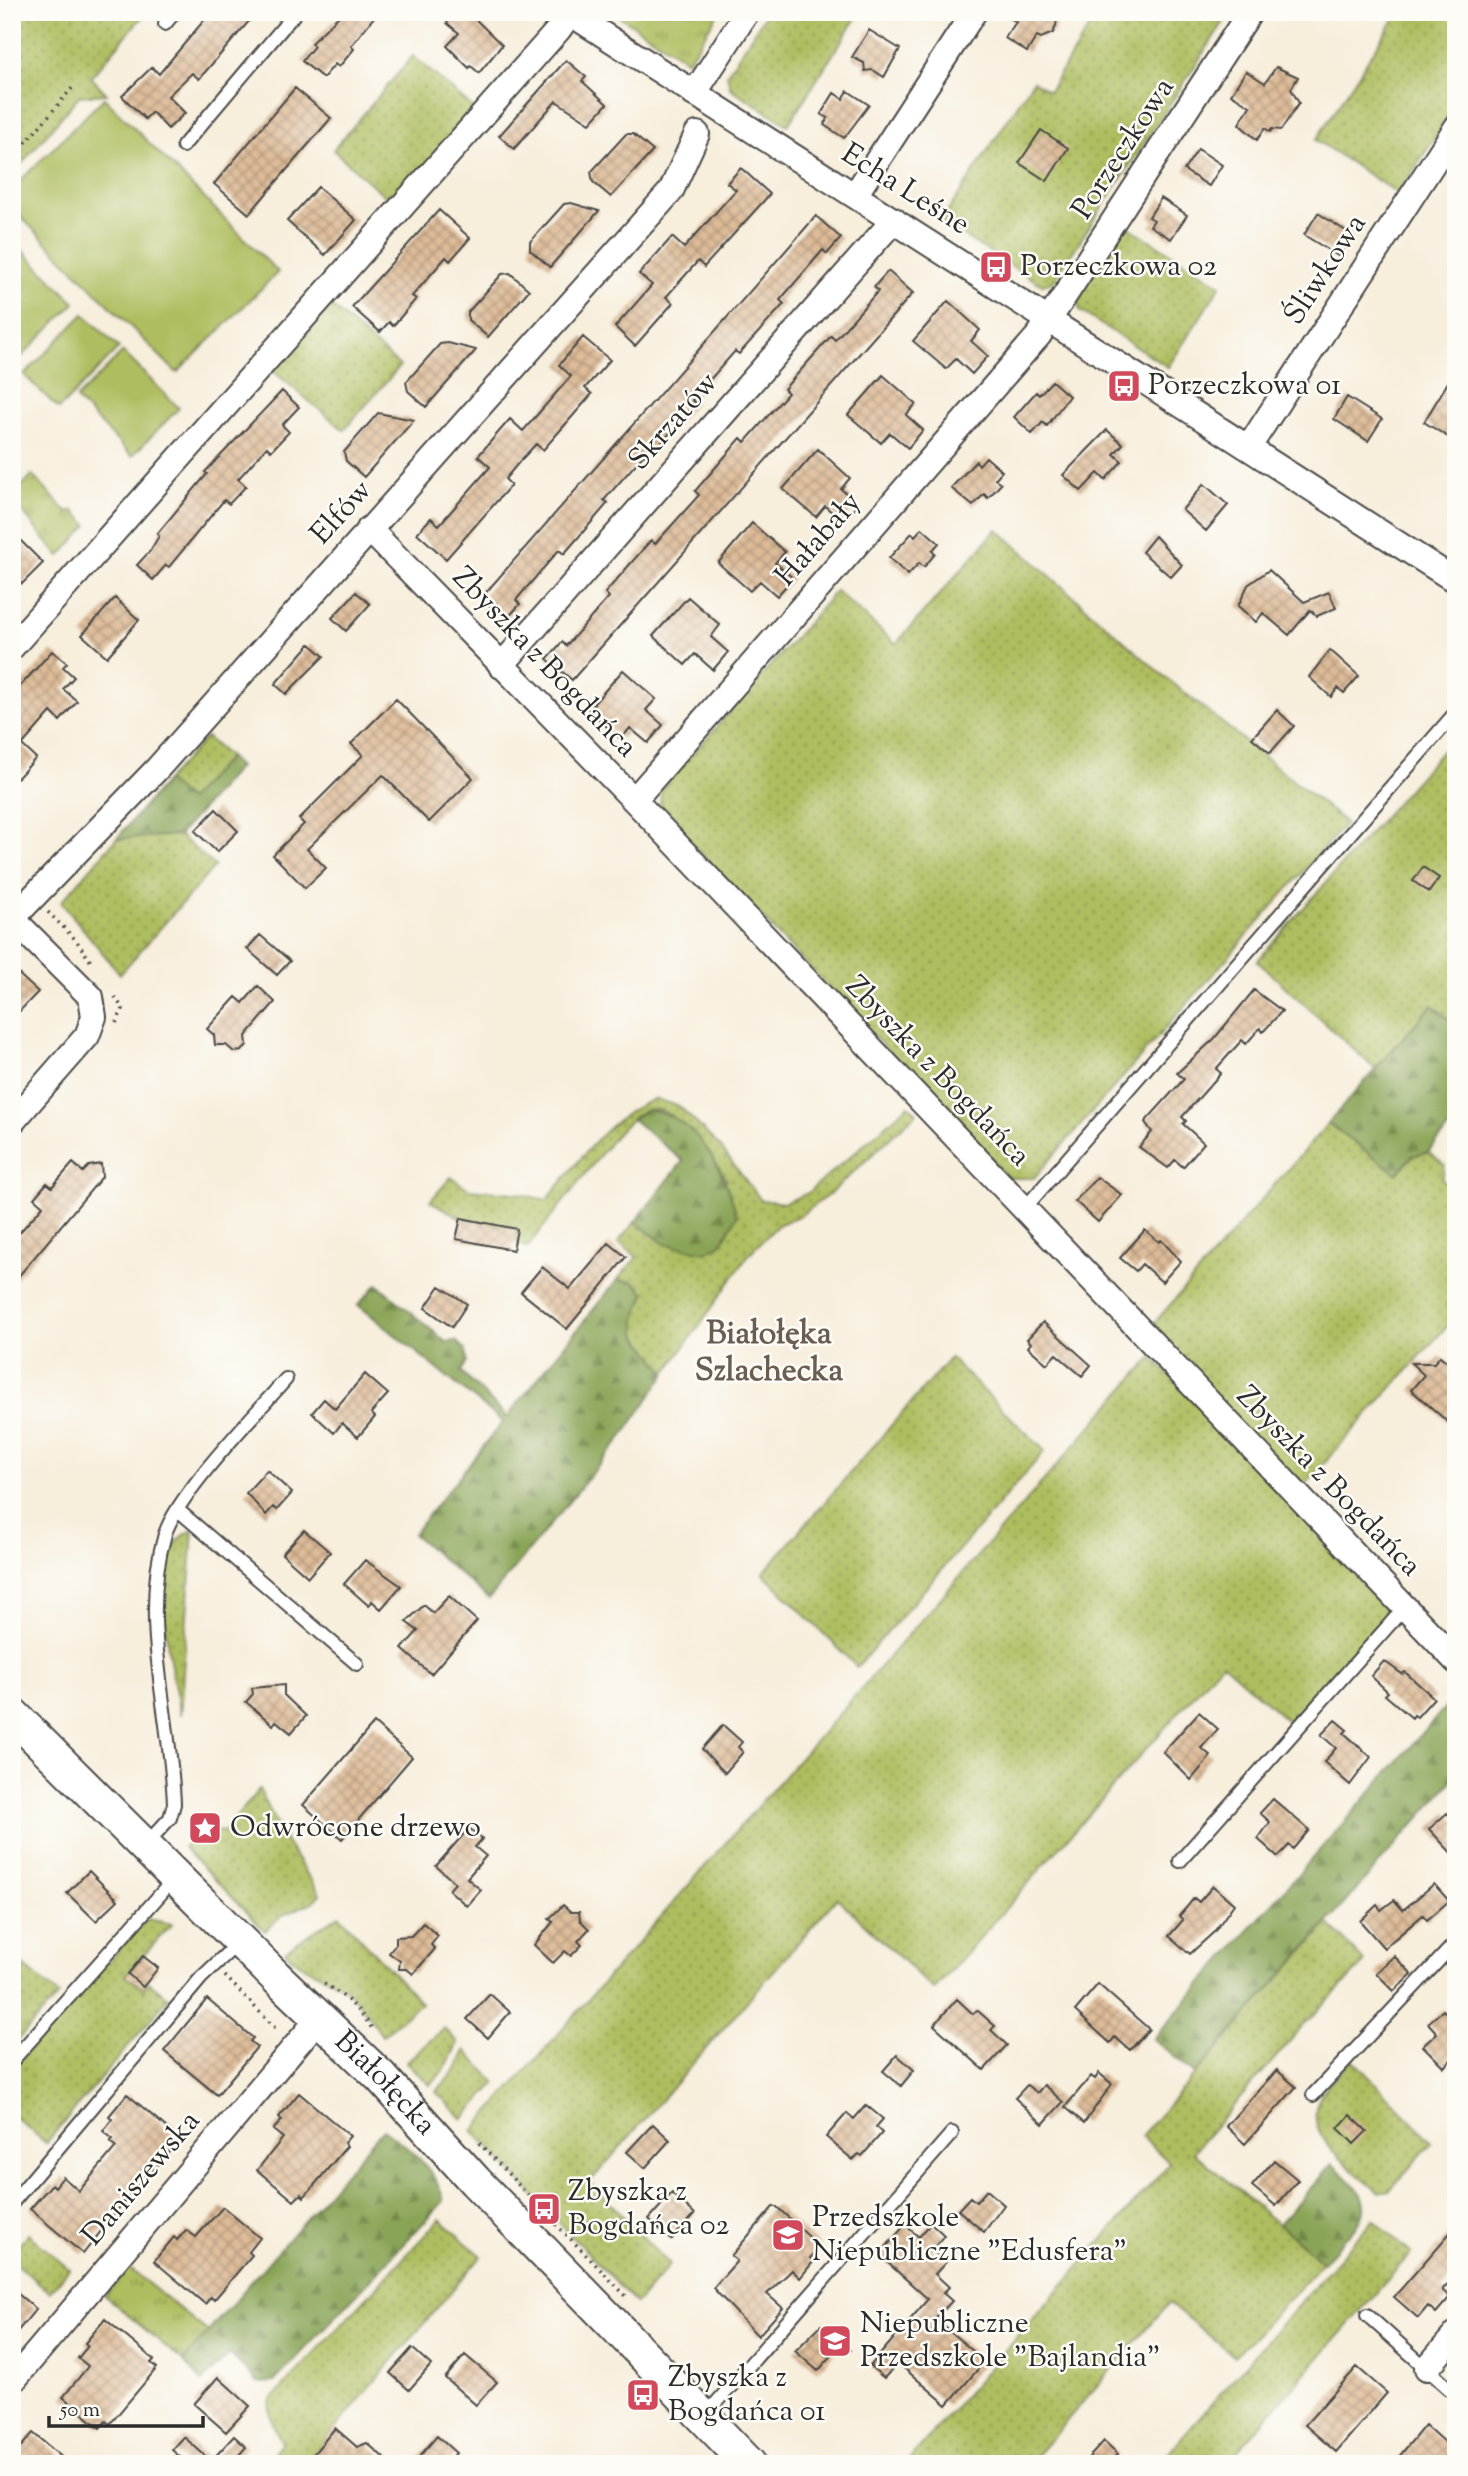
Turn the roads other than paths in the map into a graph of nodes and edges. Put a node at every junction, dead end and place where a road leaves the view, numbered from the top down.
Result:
1 (175, 12) edge
2 (296, 12) edge
3 (747, 12) edge
4 (974, 12) edge
5 (1250, 12) edge
6 (569, 13) edge
7 (165, 24) dead end
8 (694, 94) junction
9 (1456, 128) edge
10 (697, 134) dead end
11 (183, 146) dead end
12 (855, 195) junction
13 (894, 219) junction
14 (1050, 320) junction
15 (1247, 446) junction
16 (369, 529) junction
17 (1456, 581) edge
18 (12, 647) edge
19 (502, 666) junction
20 (1456, 712) edge
21 (634, 800) junction
22 (13, 918) edge
23 (12, 1122) edge
24 (1024, 1209) junction
25 (286, 1379) dead end
26 (178, 1510) junction
27 (1405, 1607) junction
28 (1456, 1661) edge
29 (357, 1664) dead end
30 (13, 1715) edge
31 (146, 1844) junction
32 (1180, 1861) dead end
33 (177, 1876) junction
34 (240, 1941) junction
35 (1456, 1942) edge
36 (320, 2017) junction
37 (12, 2060) edge
38 (1313, 2095) dead end
39 (952, 2133) dead end
40 (12, 2203) edge
41 (1367, 2315) dead end
42 (1456, 2334) edge
43 (1426, 2368) junction
44 (12, 2382) edge
45 (1456, 2395) edge
46 (704, 2417) junction
47 (749, 2464) edge

1 - 7 lane
2 - 11 lane
3 - 8 street
4 - 12 street
5 - 14 street, Porzeczkowa
6 - 8 street, Echa Leśne
6 - 18 street
8 - 12 street, Echa Leśne
9 - 15 street, Śliwkowa
10 - 16 street, Elfów
12 - 13 street, Echa Leśne
13 - 14 street, Echa Leśne
13 - 19 street, Skrzatów
14 - 15 street, Echa Leśne
14 - 21 street, Hałabały
15 - 17 street, Echa Leśne
16 - 19 street, Zbyszka z Bogdańca
16 - 22 street, Elfów
19 - 21 street, Zbyszka z Bogdańca
20 - 24 lane
21 - 24 street, Zbyszka z Bogdańca
22 - 23 street
24 - 27 street, Zbyszka z Bogdańca
25 - 26 lane
26 - 29 lane
26 - 31 lane
27 - 28 street, Zbyszka z Bogdańca
27 - 32 lane
30 - 31 street, Białołęcka
31 - 33 street, Białołęcka
33 - 34 street, Białołęcka
33 - 37 lane
34 - 36 street, Białołęcka
34 - 40 lane
35 - 38 lane
36 - 44 street, Daniszewska
36 - 46 street, Białołęcka
39 - 46 lane
41 - 43 lane
42 - 43 street
43 - 45 lane
46 - 47 street, Białołęcka

